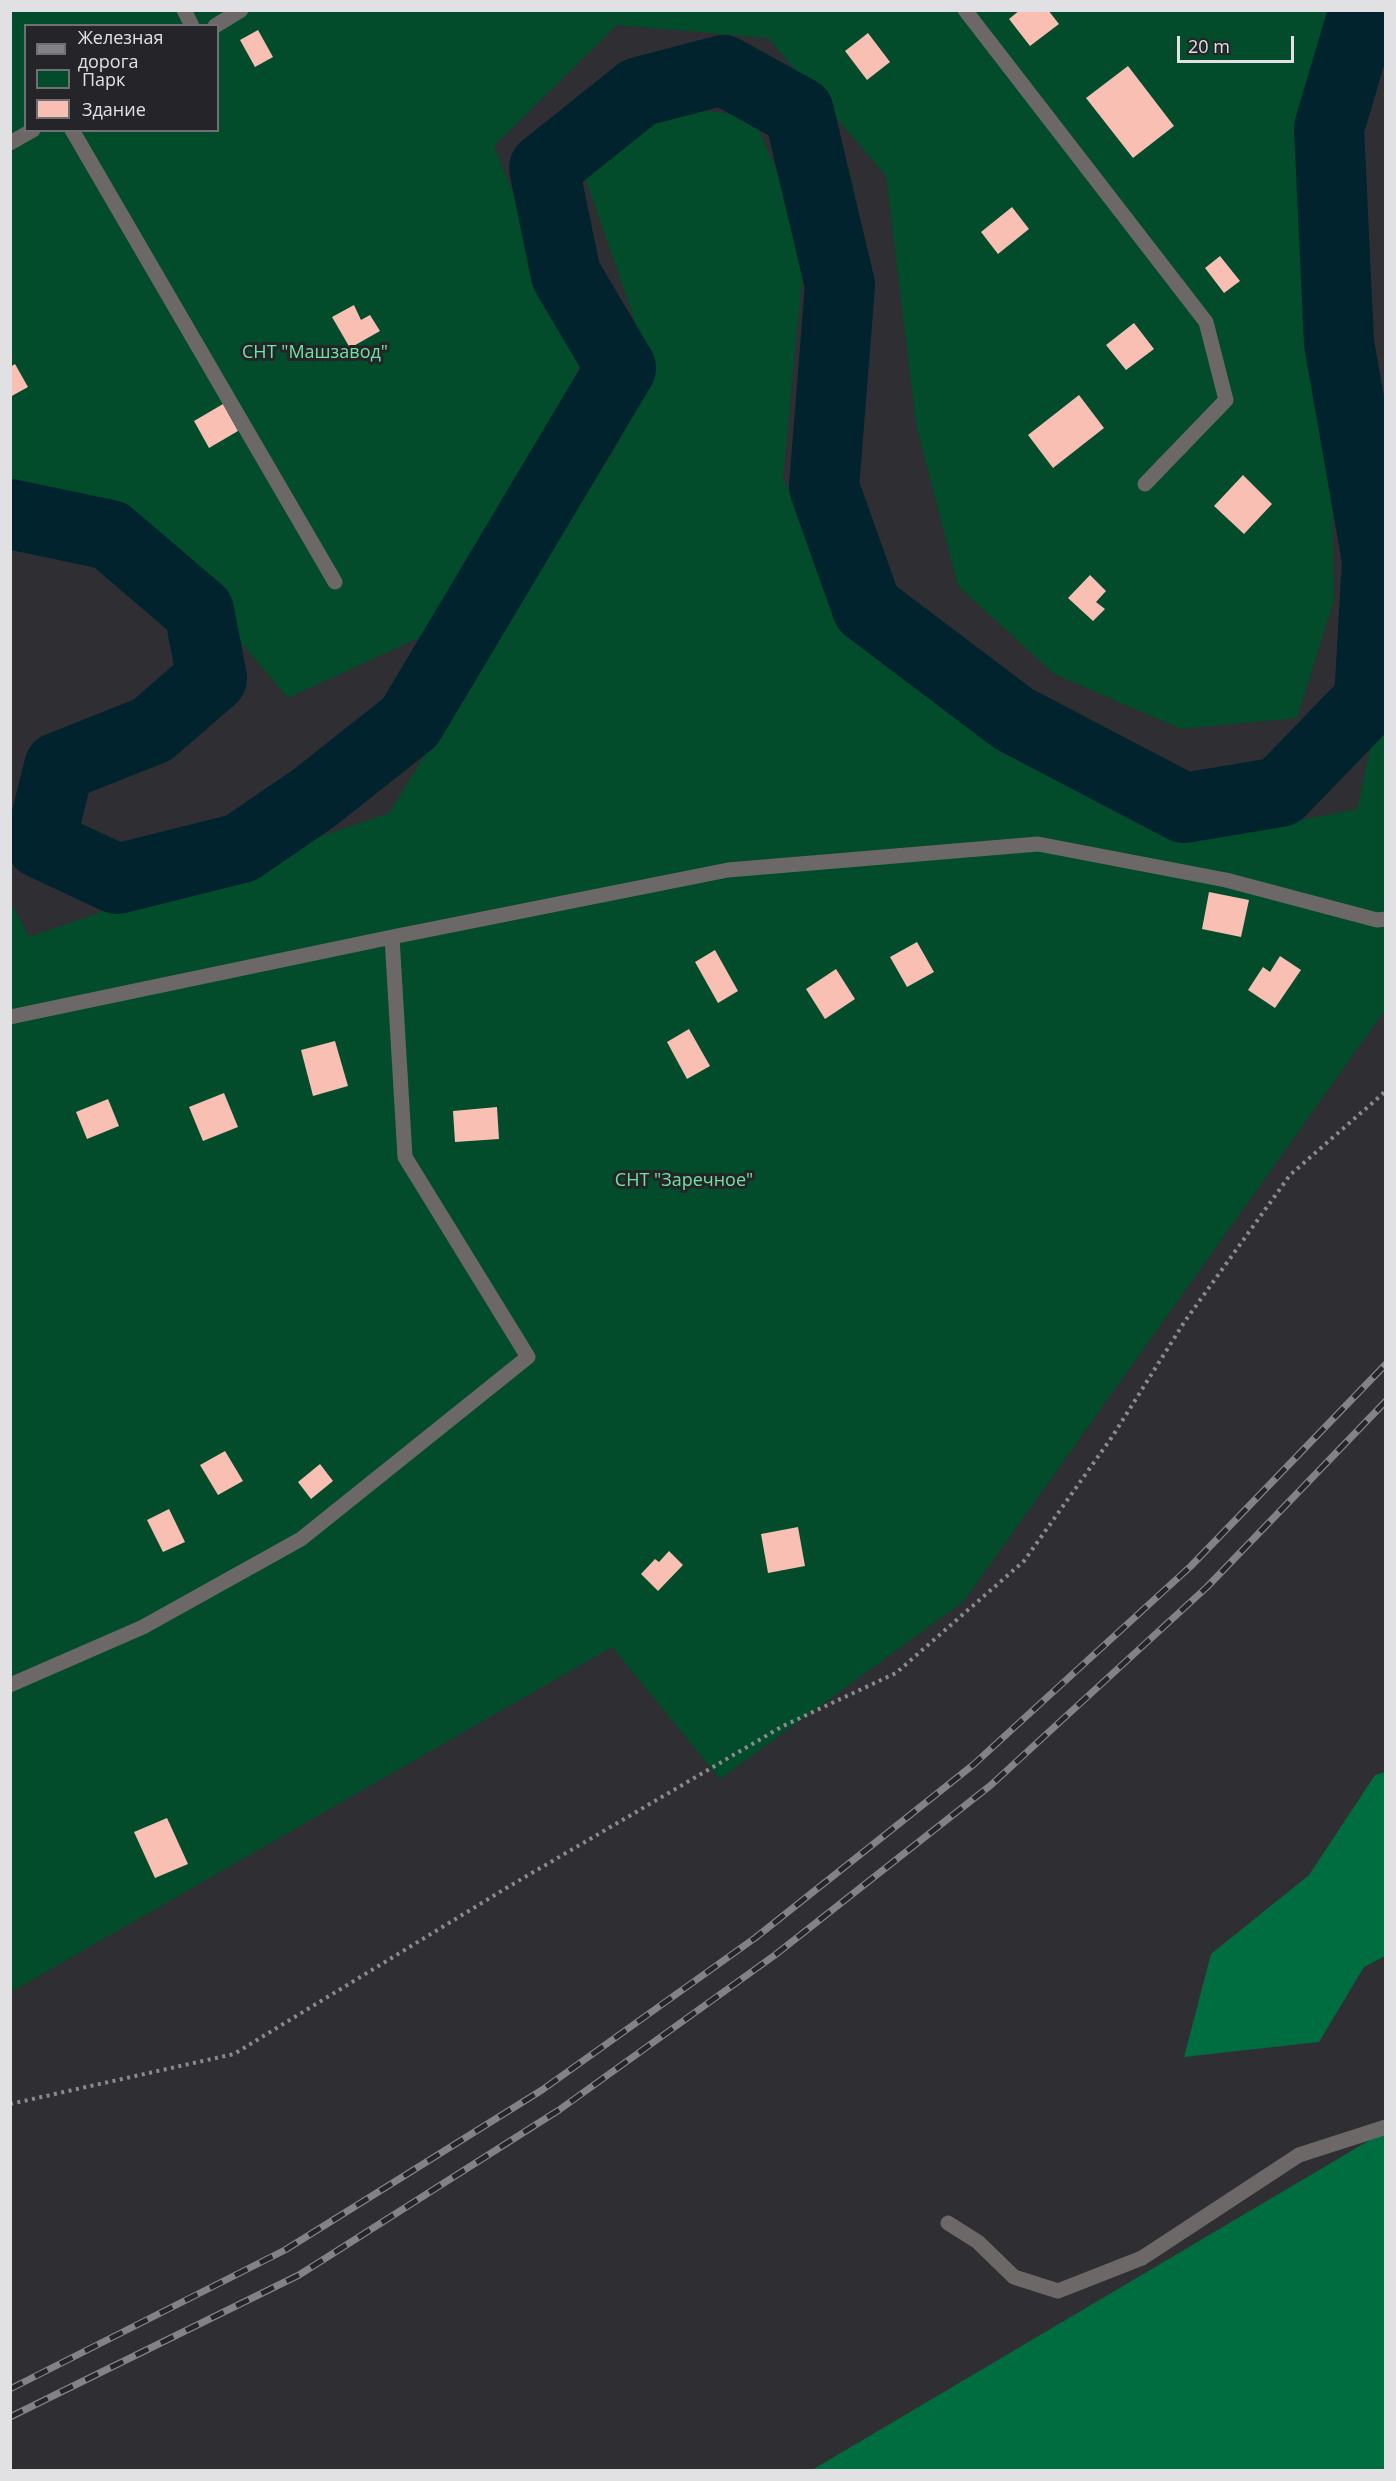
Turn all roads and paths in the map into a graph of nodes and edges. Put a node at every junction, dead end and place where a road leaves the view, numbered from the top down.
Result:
1 (184, 10) edge
2 (241, 10) edge
3 (965, 10) edge
4 (191, 24) edge
5 (218, 24) edge
6 (29, 132) edge
7 (73, 132) edge
8 (10, 143) edge
9 (1146, 484) dead end
10 (335, 582) dead end
11 (1386, 919) edge
12 (392, 937) junction
13 (10, 1017) edge
14 (1386, 1091) edge
15 (10, 1685) edge
16 (10, 2104) edge
17 (1386, 2127) edge
18 (948, 2223) dead end

1 - 4 lane
2 - 5 lane
3 - 9 lane
6 - 8 lane
7 - 10 lane
11 - 12 lane
12 - 13 lane
12 - 15 lane
14 - 16 path
17 - 18 lane

